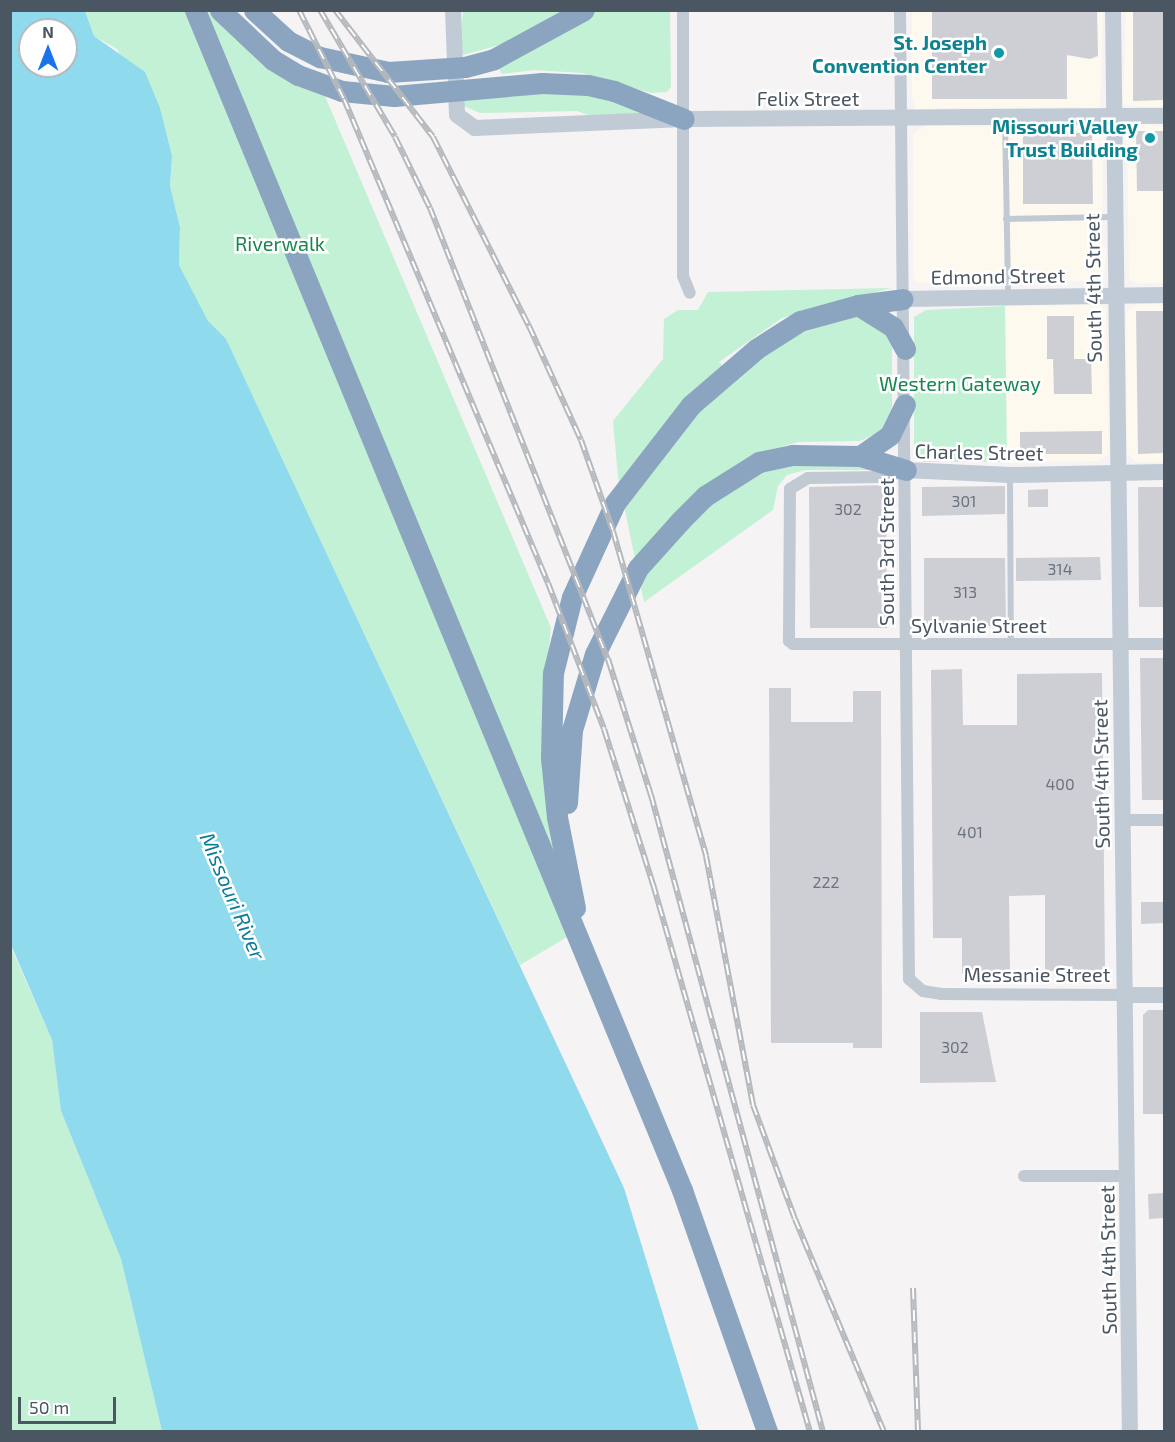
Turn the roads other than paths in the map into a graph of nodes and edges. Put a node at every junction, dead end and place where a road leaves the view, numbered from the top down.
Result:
1 (195, 10) edge
2 (209, 10) edge
3 (220, 10) edge
4 (254, 10) edge
5 (453, 10) edge
6 (584, 10) edge
7 (683, 10) edge
8 (900, 10) edge
9 (1113, 10) edge
10 (1113, 116) junction
11 (1164, 116) edge
12 (1005, 117) junction
13 (901, 118) junction
14 (684, 119) junction
15 (1114, 217) junction
16 (1006, 219) junction
17 (690, 293) dead end
18 (1114, 295) junction
19 (1164, 295) edge
20 (1008, 297) junction
21 (903, 299) junction
22 (858, 305) junction
23 (905, 349) junction
24 (905, 404) junction
25 (860, 456) junction
26 (906, 470) junction
27 (1164, 472) edge
28 (1117, 473) junction
29 (1010, 475) junction
30 (446, 623) junction
31 (793, 644) joint
32 (905, 644) junction
33 (1011, 644) junction
34 (1120, 644) junction
35 (1164, 644) edge
36 (487, 719) junction
37 (1164, 819) edge
38 (1122, 820) junction
39 (581, 941) junction
40 (591, 968) junction
41 (913, 984) joint
42 (1125, 995) junction
43 (1164, 995) edge
44 (1024, 1176) dead end
45 (1128, 1176) junction
46 (766, 1431) edge
47 (1130, 1431) edge

1 - 30 highway
2 - 30 highway
3 - 14 highway
4 - 6 highway
5 - 14 main road, Felix Street
7 - 14 street
8 - 13 street, South 3rd Street
9 - 10 main road, South 4th Street
10 - 11 main road, Felix Street
10 - 12 main road, Felix Street
10 - 15 main road, South 4th Street
12 - 13 main road, Felix Street
12 - 16 lane
13 - 14 main road, Felix Street
13 - 21 street, South 3rd Street
14 - 17 street
15 - 16 lane
15 - 18 main road, South 4th Street
16 - 20 lane
18 - 19 main road, Edmond Street
18 - 20 main road, Edmond Street
18 - 28 main road, South 4th Street
20 - 21 main road, Edmond Street
21 - 22 highway
21 - 23 street, South 3rd Street
22 - 23 highway
22 - 39 highway
23 - 24 street, South 3rd Street
24 - 25 highway
24 - 26 street, South 3rd Street
25 - 26 highway
25 - 40 highway
26 - 29 main road, Charles Street
26 - 31 street, Charles Street
26 - 32 street, South 3rd Street
27 - 28 main road, Charles Street
28 - 29 main road, Charles Street
28 - 34 main road, South 4th Street
29 - 33 lane
30 - 36 highway
31 - 32 street, Sylvanie Street
32 - 33 street, Sylvanie Street
32 - 41 street, South 3rd Street
33 - 34 street, Sylvanie Street
34 - 35 street, Sylvanie Street
34 - 38 main road, South 4th Street
36 - 39 highway
36 - 40 highway
37 - 38 street
38 - 42 main road, South 4th Street
39 - 46 highway
40 - 46 highway
41 - 42 street, Messanie Street
42 - 43 main road, Messanie Street
42 - 45 main road, South 4th Street
44 - 45 street
45 - 47 main road, South 4th Street

